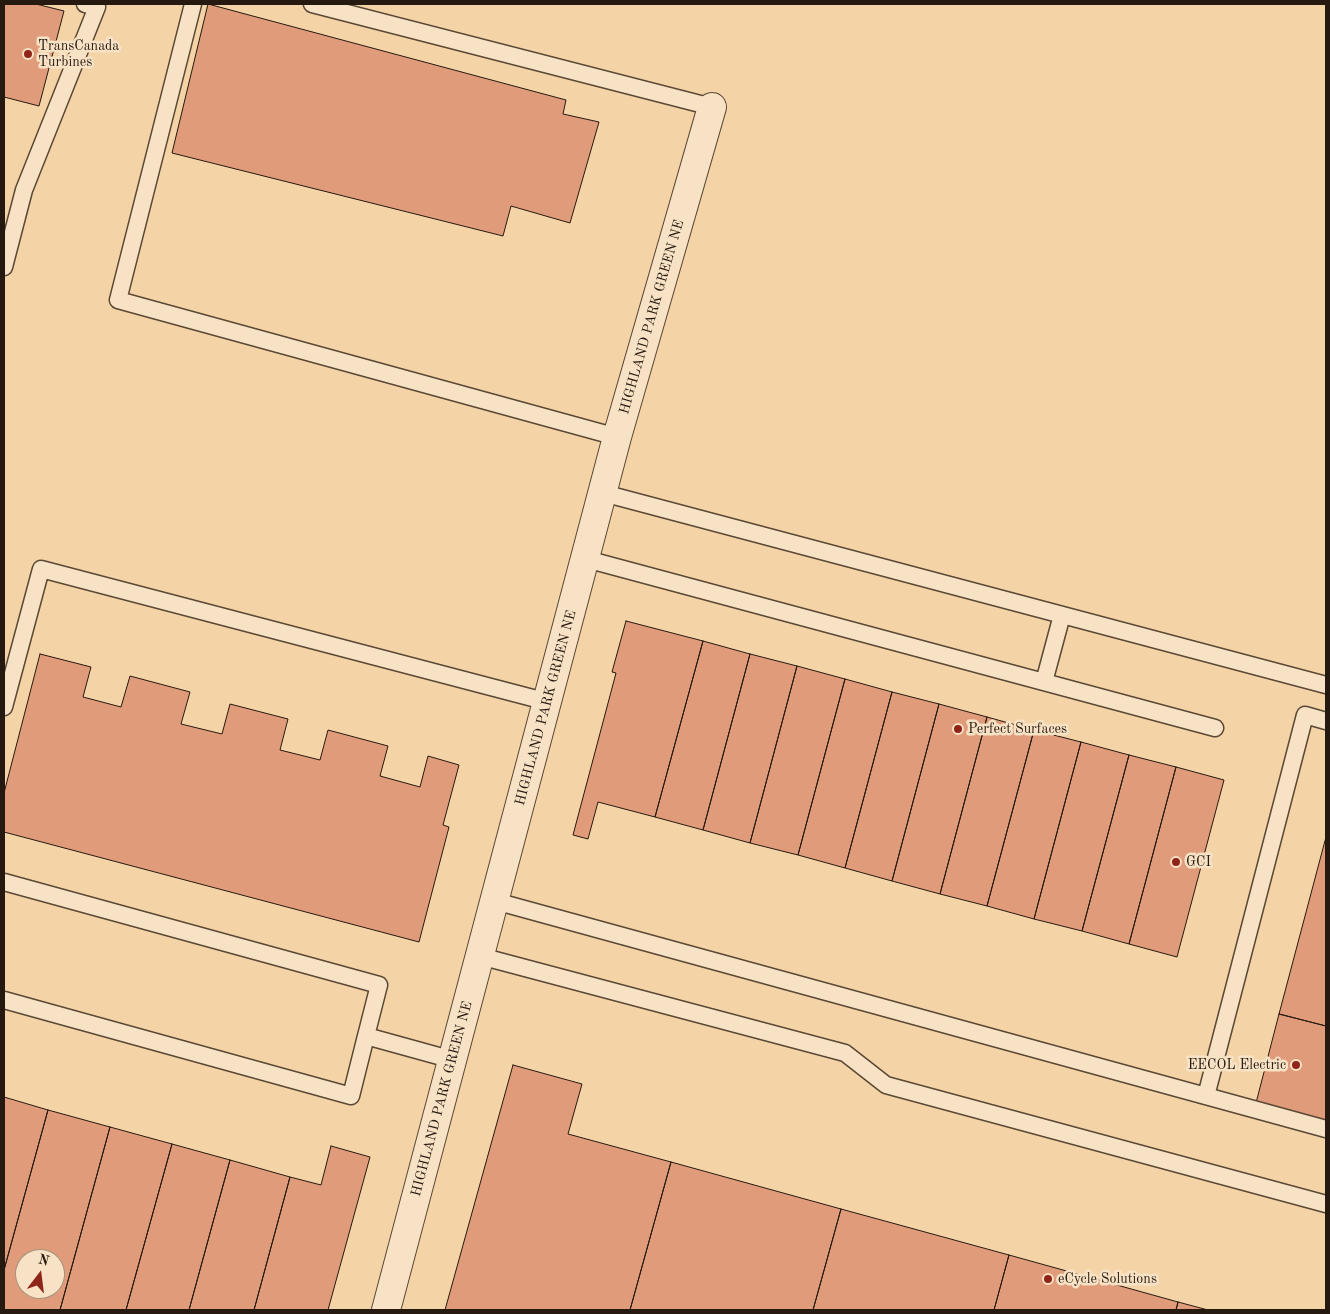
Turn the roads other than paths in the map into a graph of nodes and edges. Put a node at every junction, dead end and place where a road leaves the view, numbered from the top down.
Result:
1 (85, 4) edge
2 (193, 4) edge
3 (312, 4) edge
4 (712, 107) joint
5 (4, 267) edge
6 (617, 438) junction
7 (603, 493) junction
8 (586, 559) junction
9 (1062, 615) junction
10 (1044, 682) junction
11 (1326, 685) edge
12 (548, 702) junction
13 (4, 707) edge
14 (1326, 721) edge
15 (1215, 728) dead end
16 (4, 882) edge
17 (495, 901) junction
18 (480, 956) junction
19 (4, 1000) edge
20 (366, 1036) junction
21 (453, 1060) junction
22 (1206, 1096) junction
23 (1326, 1128) edge
24 (1326, 1204) edge
25 (386, 1310) edge

1 - 5 lane
2 - 6 lane
3 - 4 lane
4 - 6 street, HIGHLAND PARK GREEN NE
6 - 7 street, HIGHLAND PARK GREEN NE
7 - 8 street, HIGHLAND PARK GREEN NE
7 - 9 lane
8 - 10 lane
8 - 12 street, HIGHLAND PARK GREEN NE
9 - 10 lane
9 - 11 lane
10 - 15 lane
12 - 13 lane
12 - 17 street, HIGHLAND PARK GREEN NE
14 - 22 lane
16 - 20 lane
17 - 18 street, HIGHLAND PARK GREEN NE
17 - 22 lane
18 - 21 street, HIGHLAND PARK GREEN NE
18 - 24 lane
19 - 20 lane
20 - 21 lane
21 - 25 street, HIGHLAND PARK GREEN NE
22 - 23 lane

